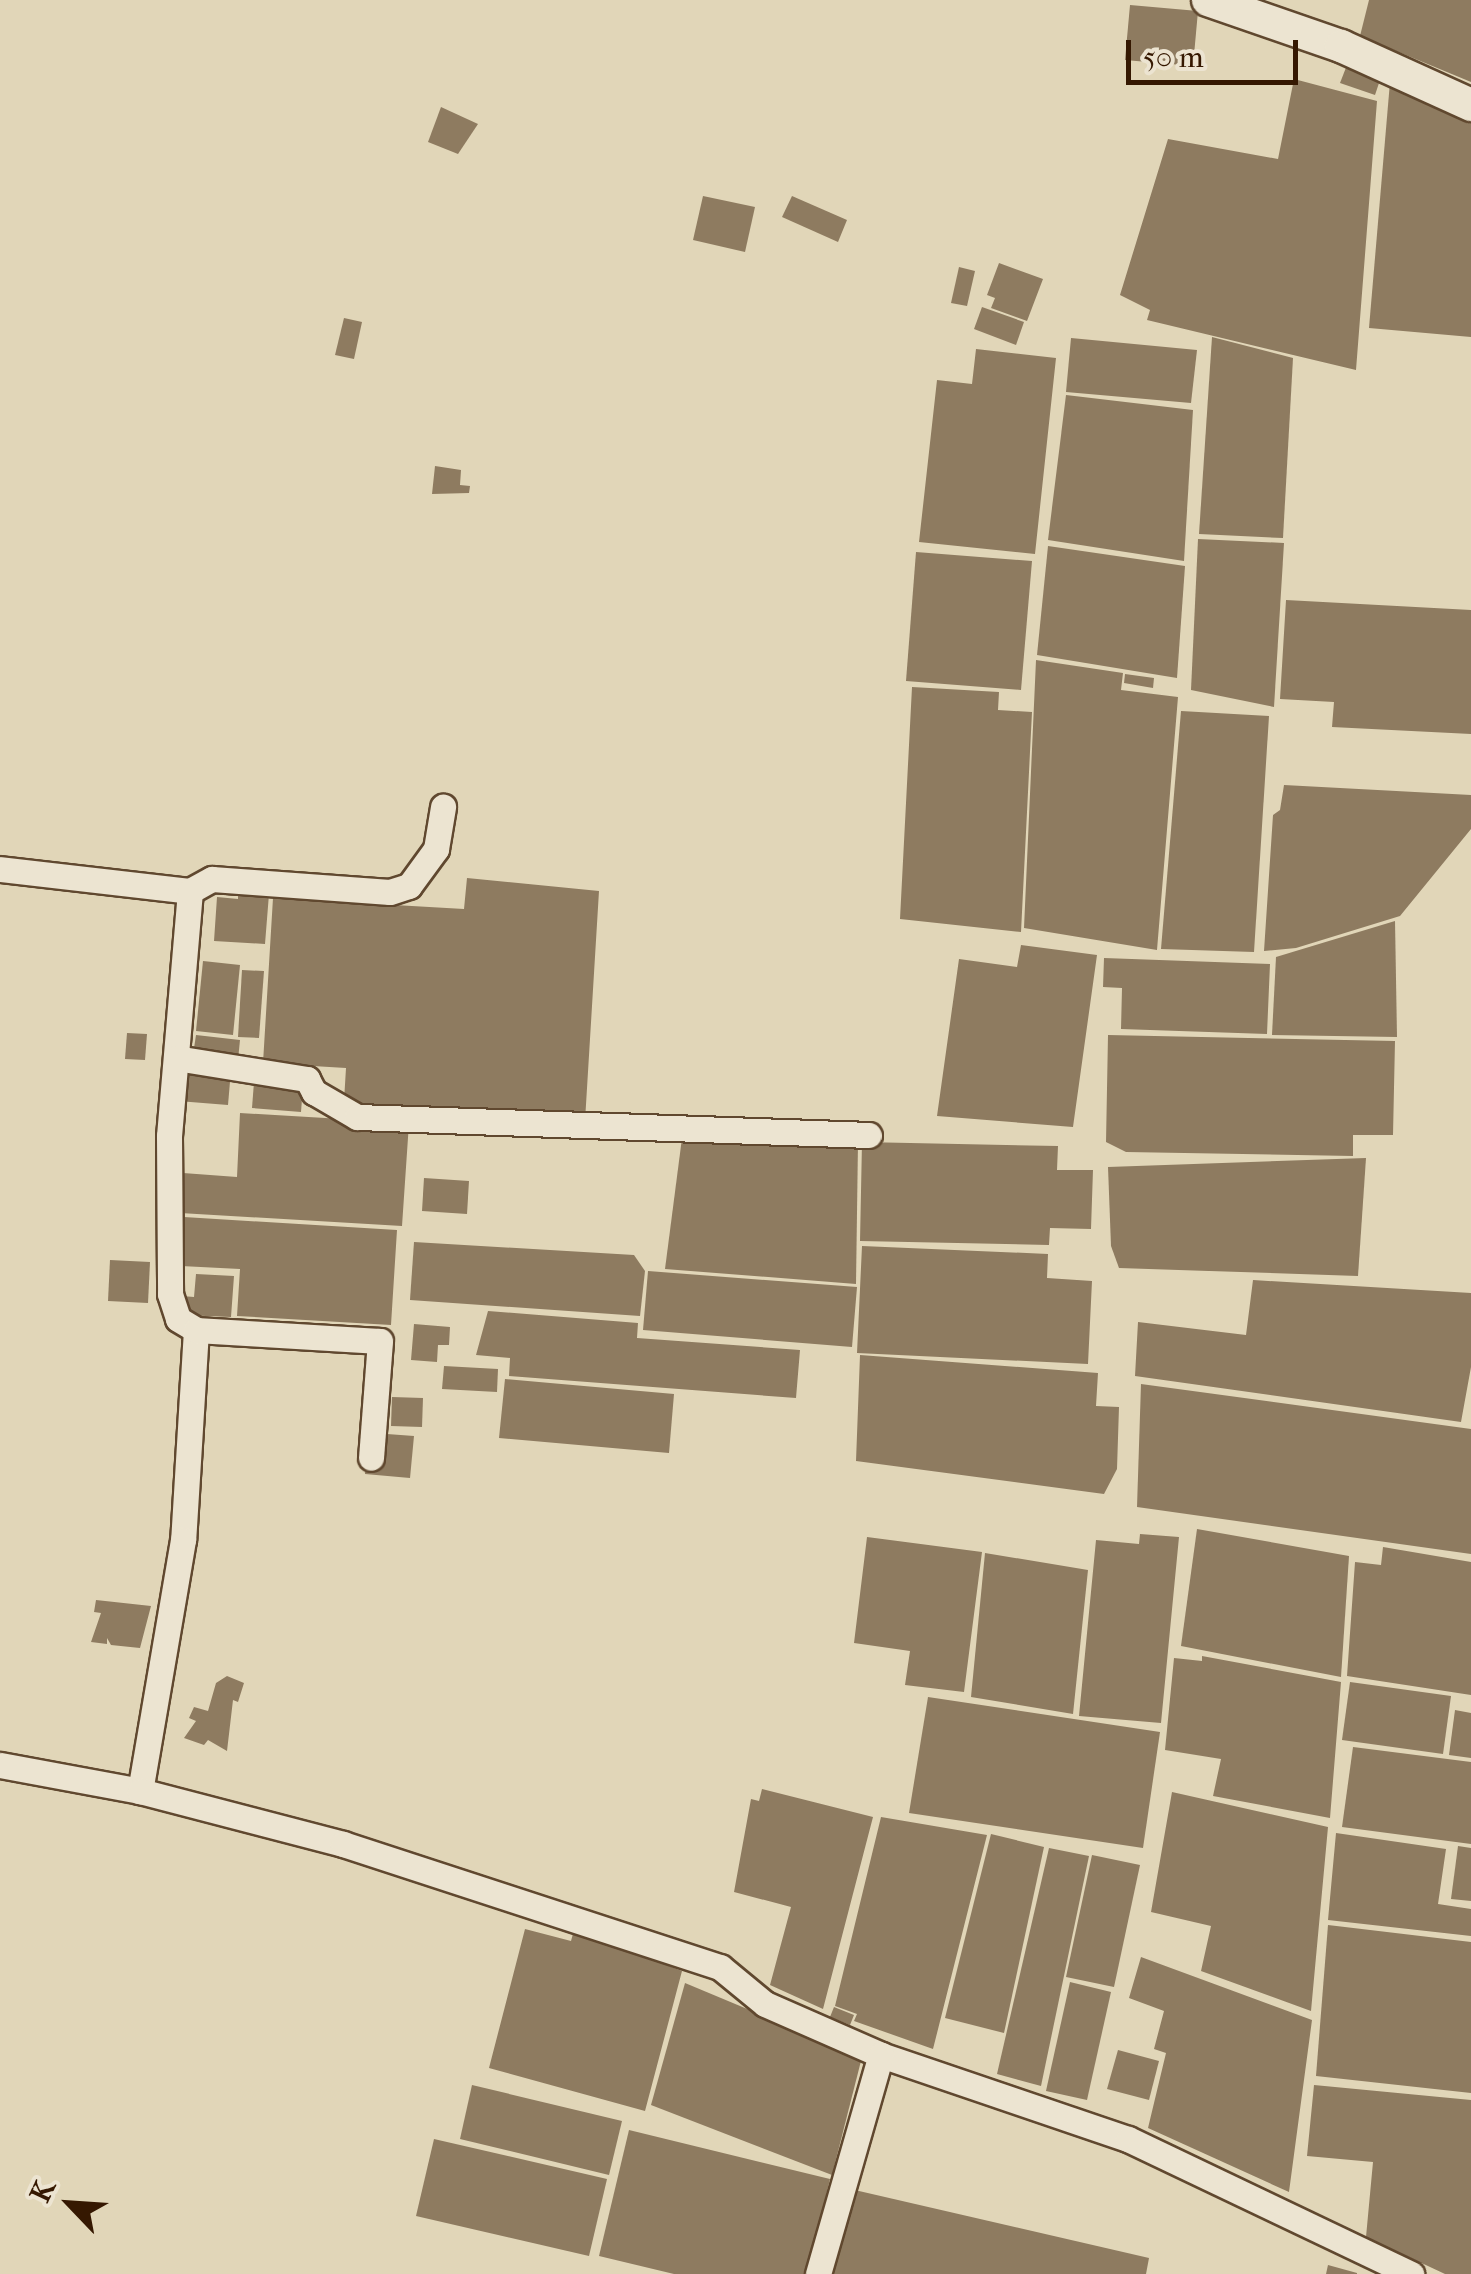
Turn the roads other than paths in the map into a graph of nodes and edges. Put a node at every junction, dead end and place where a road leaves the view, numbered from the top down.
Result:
1 (1208, 0) edge
2 (1471, 106) edge
3 (443, 807) dead end
4 (0, 869) edge
5 (190, 892) junction
6 (176, 1058) junction
7 (869, 1135) dead end
8 (196, 1330) junction
9 (371, 1458) dead end
10 (0, 1765) edge
11 (140, 1791) junction
12 (881, 2056) junction
13 (818, 2274) edge
14 (1411, 2274) edge

1 - 2 street
3 - 5 street
4 - 5 street
5 - 6 street
6 - 7 street
6 - 8 street
8 - 9 street
8 - 11 street
10 - 11 street
11 - 12 street
12 - 13 street
12 - 14 street

